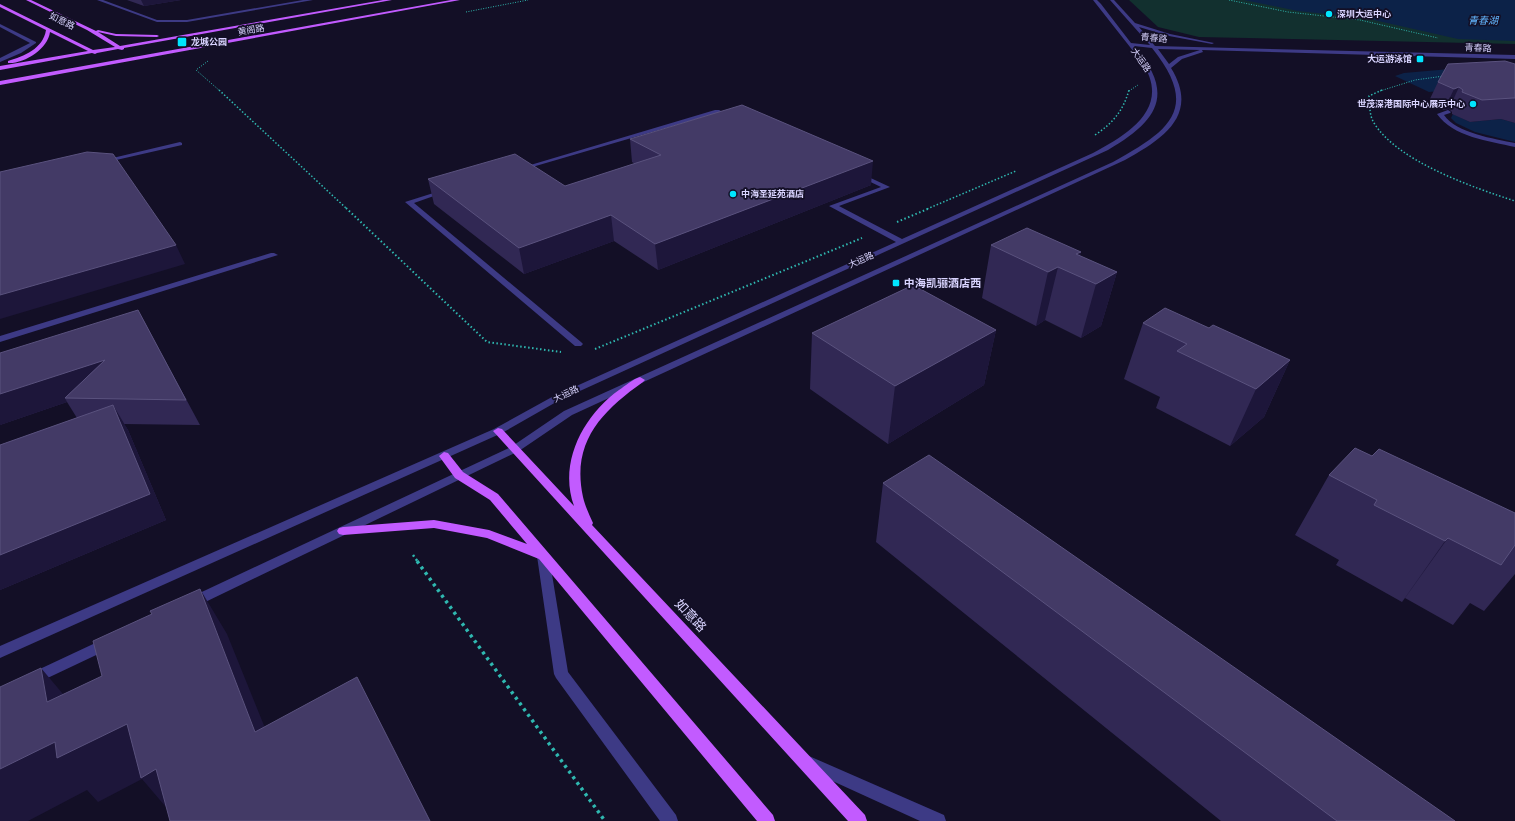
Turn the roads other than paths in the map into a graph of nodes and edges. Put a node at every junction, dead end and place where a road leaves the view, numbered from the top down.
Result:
1 (28, 0) edge
2 (99, 0) edge
3 (311, 0) edge
4 (390, 0) edge
5 (458, 0) edge
6 (1095, 0) edge
7 (1112, 0) edge
8 (0, 6) edge
9 (1132, 22) junction
10 (0, 25) edge
11 (48, 29) junction
12 (89, 29) junction
13 (209, 32) junction
14 (1212, 43) junction
15 (1130, 44) junction
16 (1151, 44) junction
17 (120, 47) junction
18 (1219, 49) junction
19 (126, 51) dead end
20 (1515, 51) edge
21 (94, 52) junction
22 (131, 55) dead end
23 (99, 56) dead end
24 (1515, 57) edge
25 (137, 58) junction
26 (105, 59) dead end
27 (0, 60) edge
28 (111, 63) junction
29 (0, 67) edge
30 (1169, 67) junction
31 (0, 84) edge
32 (1448, 112) dead end
33 (738, 120) edge
34 (180, 144) dead end
35 (1515, 145) edge
36 (97, 163) edge
37 (514, 170) edge
38 (852, 171) edge
39 (454, 188) edge
40 (902, 242) junction
41 (274, 255) dead end
42 (0, 338) edge
43 (578, 344) dead end
44 (640, 380) junction
45 (498, 431) junction
46 (515, 449) junction
47 (444, 456) junction
48 (459, 475) junction
49 (589, 529) junction
50 (343, 531) junction
51 (543, 556) junction
52 (179, 609) edge
53 (114, 640) edge
54 (0, 652) edge
55 (21, 684) edge
56 (803, 760) junction
57 (670, 821) edge
58 (767, 821) edge
59 (859, 821) edge
60 (938, 821) edge

1 - 12 main road, 如意路
2 - 3 street
4 - 13 main road, 黄阁路
5 - 25 main road, 黄阁路
6 - 15 street, 大运路
7 - 9 street, 大运路
8 - 11 main road, 如意路
9 - 14 street
9 - 16 street, 大运路
10 - 27 street
11 - 21 main road, 如意路
11 - 29 main road
12 - 13 main road
12 - 17 main road, 如意路
13 - 17 main road, 黄阁路
14 - 16 street, 青春路
14 - 20 street, 青春路
15 - 16 street, 青春路
15 - 40 street, 大运路
16 - 18 street, 青春路
16 - 30 street, 大运路
17 - 19 main road, 如意路
17 - 21 main road, 黄阁路
18 - 24 street, 青春路
18 - 30 street
21 - 23 main road, 如意路
21 - 29 main road, 黄阁路
22 - 25 main road
25 - 28 main road, 黄阁路
26 - 28 main road
28 - 31 main road, 黄阁路
30 - 44 street, 大运路
32 - 35 street
33 - 37 street
34 - 36 street
38 - 40 street
39 - 43 street
40 - 45 street, 大运路
41 - 42 street
44 - 46 street, 大运路
44 - 49 main road
45 - 46 main road, 如意路
45 - 47 street, 大运路
46 - 48 street, 大运路
46 - 49 main road, 如意路
47 - 48 main road
47 - 54 street, 大运路
48 - 50 street, 大运路
48 - 51 main road
49 - 56 main road, 如意路
50 - 51 main road
50 - 52 street, 大运路
51 - 57 street
51 - 58 main road
53 - 55 street
56 - 59 main road, 如意路
56 - 60 street

